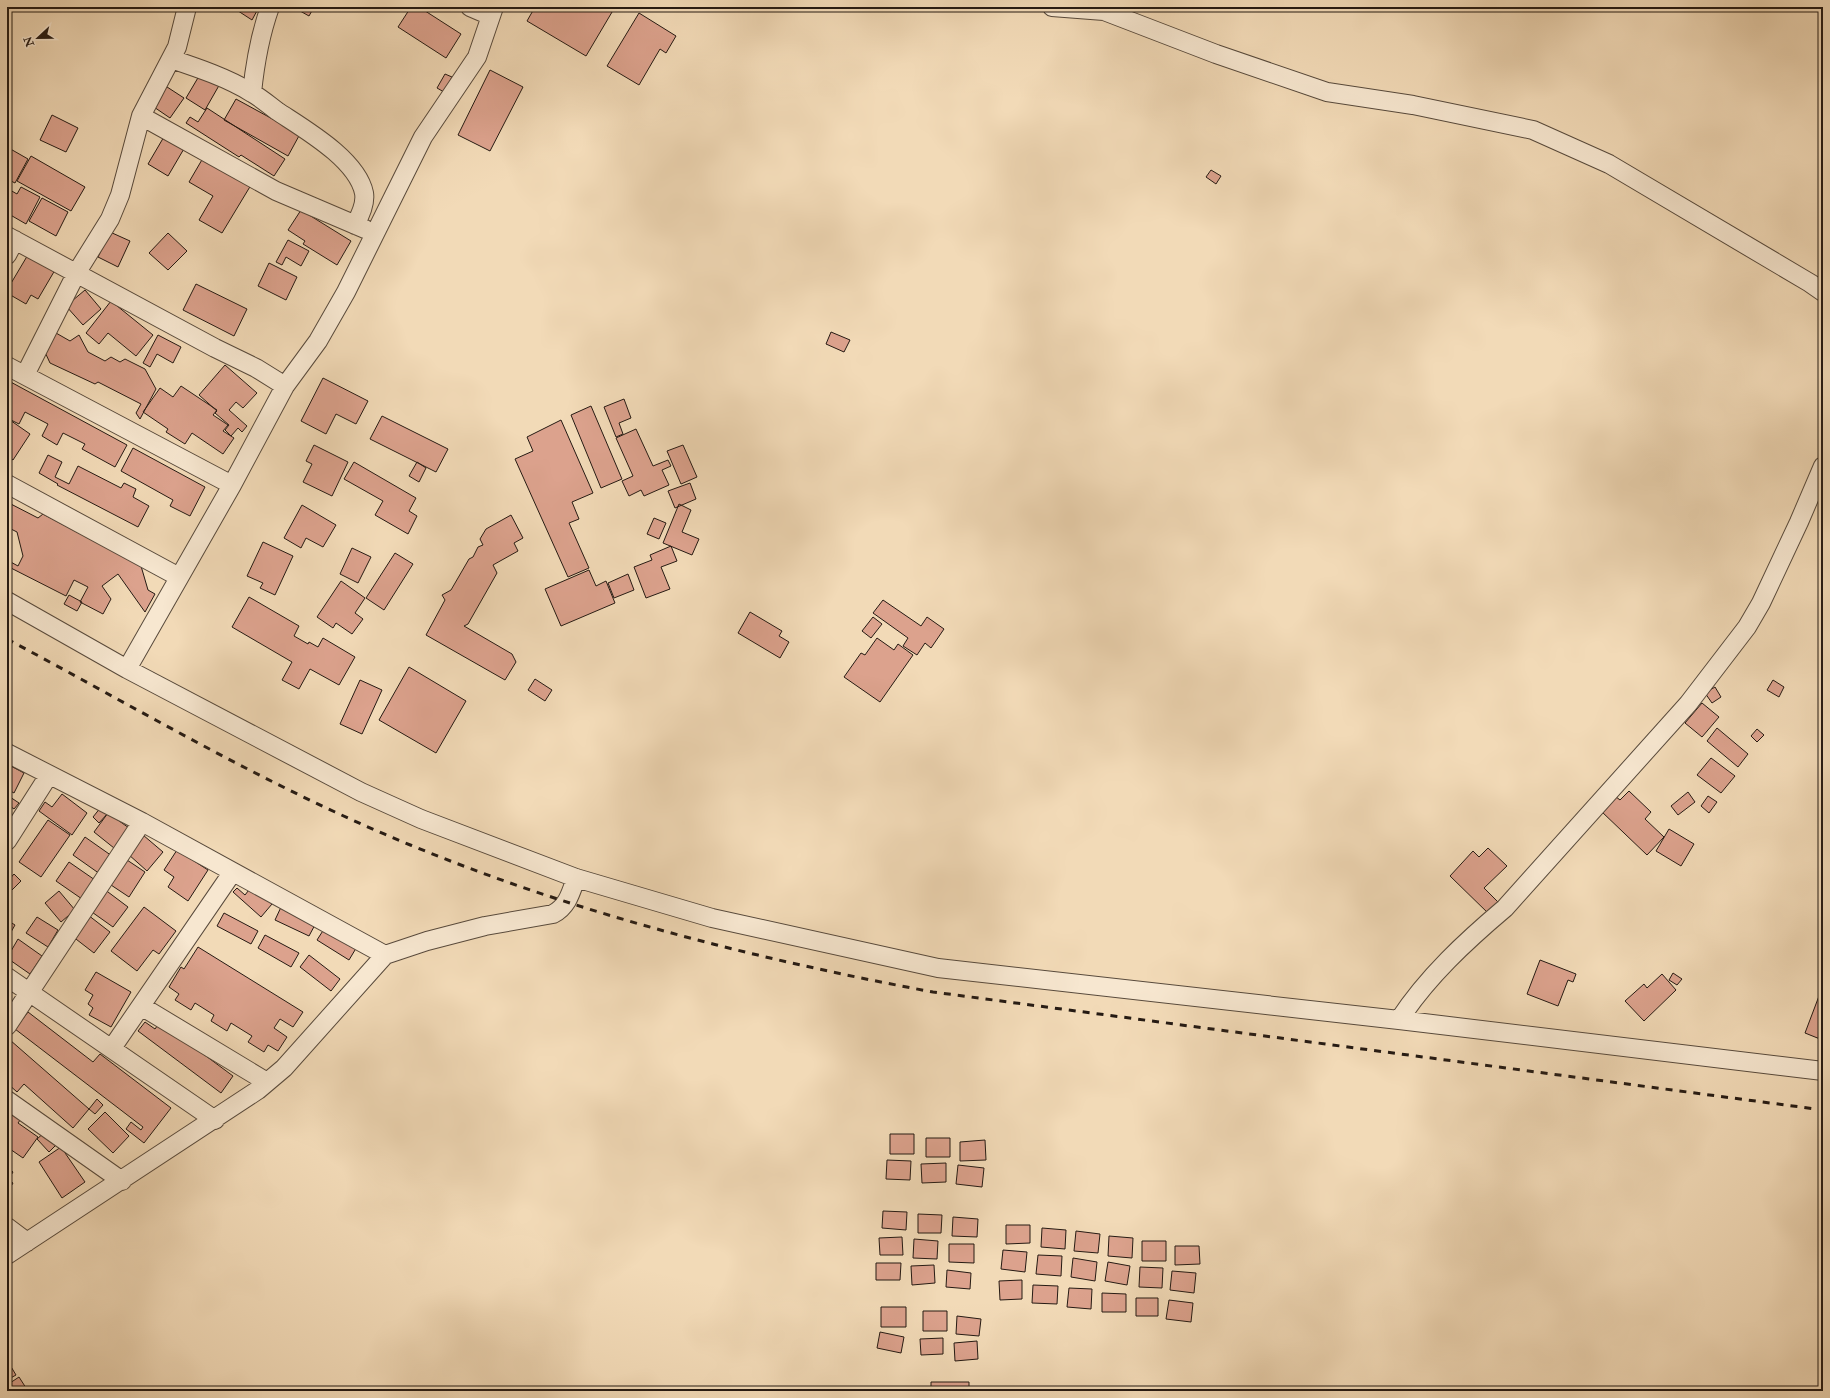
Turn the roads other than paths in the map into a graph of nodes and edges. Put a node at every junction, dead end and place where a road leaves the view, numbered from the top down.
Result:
1 (187, 7) edge
2 (270, 7) edge
3 (470, 7) edge
4 (1052, 7) edge
5 (493, 12) edge
6 (171, 59) junction
7 (252, 93) junction
8 (141, 116) junction
9 (355, 225) junction
10 (376, 233) junction
11 (10, 244) edge
12 (76, 272) junction
13 (1823, 292) edge
14 (7, 366) edge
15 (25, 375) junction
16 (285, 386) junction
17 (1823, 466) edge
18 (7, 484) edge
19 (232, 485) junction
20 (179, 577) junction
21 (7, 601) edge
22 (127, 669) junction
23 (7, 753) edge
24 (49, 775) junction
25 (142, 822) junction
26 (7, 841) edge
27 (232, 873) junction
28 (576, 878) junction
29 (385, 955) junction
30 (7, 977) edge
31 (30, 993) junction
32 (141, 1006) junction
33 (1399, 1020) junction
34 (7, 1026) edge
35 (112, 1048) junction
36 (1823, 1071) edge
37 (268, 1082) junction
38 (7, 1100) edge
39 (215, 1120) junction
40 (122, 1181) junction
41 (7, 1227) edge
42 (28, 1242) junction
43 (7, 1255) edge

1 - 6 street
2 - 7 street
3 - 5 street
4 - 13 street
5 - 10 street
6 - 7 street
6 - 8 street
7 - 9 street
8 - 9 street
8 - 12 street
9 - 10 street
10 - 16 street
11 - 12 street
12 - 15 street
12 - 16 street
14 - 15 street
15 - 19 street
16 - 19 street
17 - 33 street
18 - 20 street
19 - 20 street
20 - 22 street
21 - 22 street
22 - 28 street
23 - 24 street
24 - 25 street
24 - 26 street
25 - 27 street
25 - 31 street
27 - 29 street
27 - 32 street
28 - 29 street
28 - 33 street
29 - 37 street
30 - 31 street
31 - 34 street
31 - 35 street
32 - 35 street
32 - 37 street
33 - 36 street
35 - 39 street
37 - 39 street
38 - 40 street
39 - 40 street
40 - 42 street
41 - 42 street
42 - 43 street

